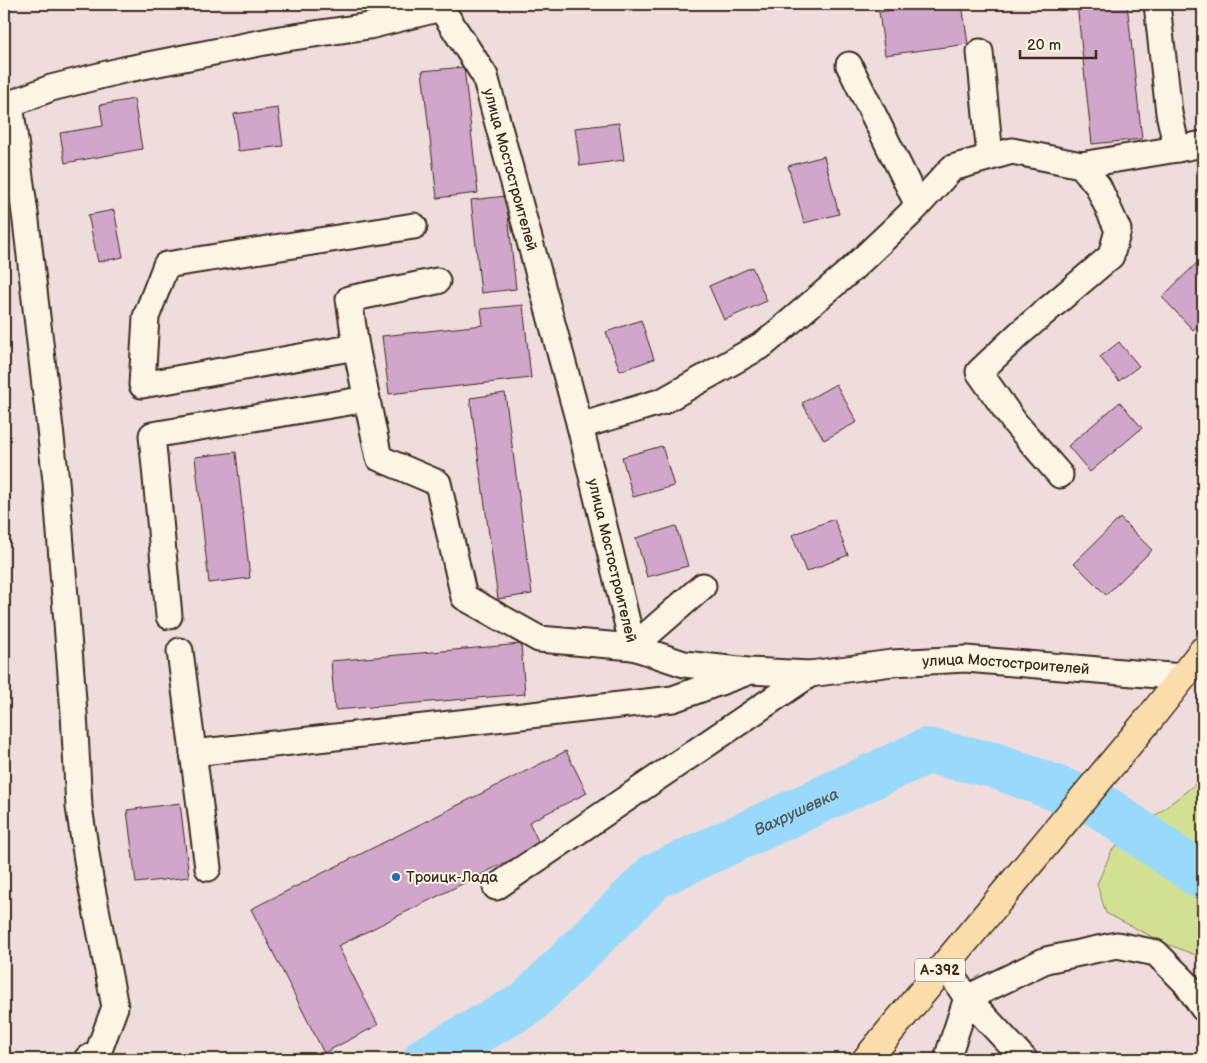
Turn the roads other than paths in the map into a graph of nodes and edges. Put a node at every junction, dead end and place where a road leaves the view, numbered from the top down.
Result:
1 (1157, 4) edge
2 (441, 6) edge
3 (980, 52) dead end
4 (849, 65) dead end
5 (7, 105) edge
6 (1203, 144) edge
7 (1178, 148) junction
8 (990, 157) junction
9 (1081, 166) junction
10 (918, 205) junction
11 (414, 226) dead end
12 (437, 281) dead end
13 (356, 347) junction
14 (367, 399) junction
15 (580, 426) junction
16 (1060, 475) dead end
17 (703, 586) dead end
18 (169, 616) dead end
19 (633, 646) junction
20 (180, 651) dead end
21 (1203, 651) edge
22 (748, 672) junction
23 (810, 674) junction
24 (1182, 677) junction
25 (193, 753) junction
26 (208, 868) dead end
27 (496, 888) dead end
28 (945, 964) junction
29 (968, 998) junction
30 (1203, 1008) edge
31 (87, 1059) edge
32 (867, 1059) edge
33 (947, 1059) edge
34 (1024, 1059) edge

1 - 7 street
2 - 5 street
2 - 15 street, улица Мостостроителей
3 - 8 street
4 - 10 street
5 - 31 street
6 - 7 street
7 - 9 street
8 - 9 street
8 - 10 street
9 - 16 street
10 - 15 street
11 - 13 street
12 - 13 street
13 - 14 street
14 - 18 street
14 - 19 street
15 - 19 street, улица Мостостроителей
17 - 19 street
19 - 22 street, улица Мостостроителей
20 - 25 street
21 - 24 highway, А-392
22 - 23 street, улица Мостостроителей
22 - 25 street
23 - 24 street, улица Мостостроителей
23 - 27 street
24 - 28 highway, А-392
25 - 26 street
28 - 29 street
28 - 32 highway, А-392
29 - 30 street
29 - 33 street
29 - 34 street

